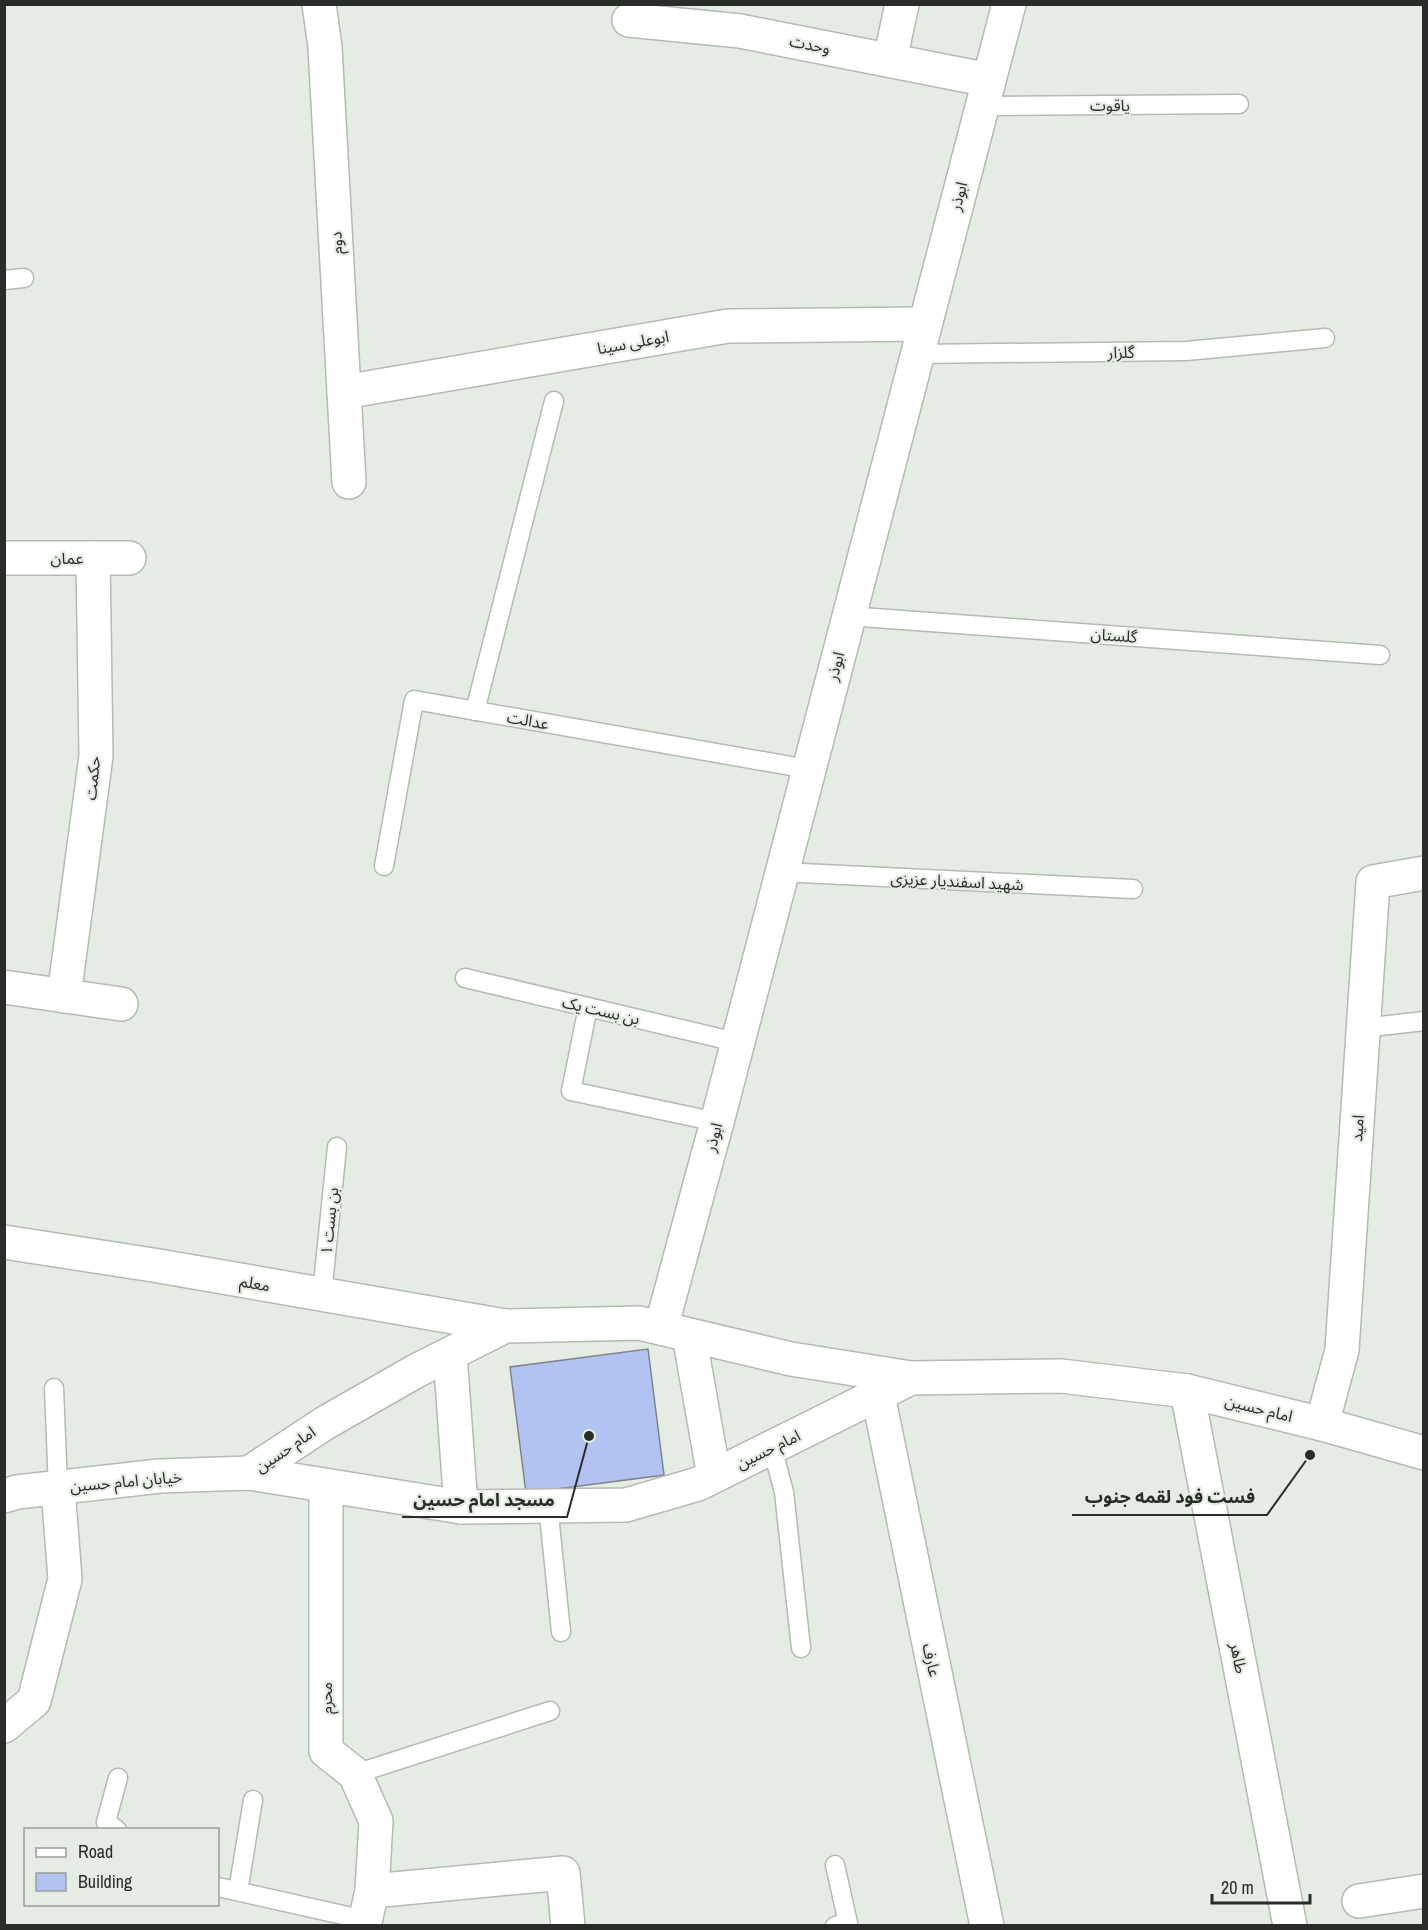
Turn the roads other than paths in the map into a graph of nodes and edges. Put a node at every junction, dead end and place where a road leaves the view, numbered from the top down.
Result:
1 (319, 4) edge
2 (902, 4) edge
3 (1009, 4) edge
4 (673, 14) edge
5 (629, 20) dead end
6 (890, 60) junction
7 (985, 93) junction
8 (1239, 104) dead end
9 (24, 278) dead end
10 (4, 280) edge
11 (1325, 338) dead end
12 (921, 339) junction
13 (344, 392) junction
14 (554, 401) dead end
15 (349, 482) dead end
16 (4, 558) edge
17 (93, 558) junction
18 (129, 558) dead end
19 (848, 615) junction
20 (1380, 655) dead end
21 (475, 711) junction
22 (808, 768) junction
23 (384, 866) dead end
24 (781, 872) junction
25 (1424, 873) edge
26 (1133, 889) dead end
27 (465, 978) dead end
28 (4, 987) edge
29 (64, 996) junction
30 (121, 1004) dead end
31 (588, 1007) junction
32 (1424, 1022) edge
33 (1363, 1028) junction
34 (736, 1042) junction
35 (717, 1122) junction
36 (337, 1147) dead end
37 (4, 1242) edge
38 (322, 1294) junction
39 (505, 1326) junction
40 (675, 1331) junction
41 (450, 1354) junction
42 (911, 1378) junction
43 (54, 1388) dead end
44 (1187, 1391) junction
45 (878, 1395) junction
46 (1322, 1424) junction
47 (772, 1447) junction
48 (1424, 1453) edge
49 (249, 1473) junction
50 (714, 1476) junction
51 (327, 1486) junction
52 (58, 1488) junction
53 (4, 1496) edge
54 (548, 1505) junction
55 (461, 1507) junction
56 (561, 1632) dead end
57 (801, 1648) dead end
58 (550, 1711) dead end
59 (4, 1726) edge
60 (355, 1774) junction
61 (118, 1778) dead end
62 (253, 1800) dead end
63 (114, 1828) edge
64 (835, 1865) dead end
65 (219, 1887) edge
66 (238, 1891) junction
67 (1424, 1891) edge
68 (1359, 1901) dead end
69 (367, 1912) edge
70 (568, 1926) edge
71 (835, 1926) edge
72 (987, 1926) edge
73 (1290, 1926) edge

1 - 13 street, دوم
2 - 6 street
3 - 7 street, ابوذر
4 - 5 street, وحدت
4 - 6 street, وحدت
6 - 7 street, وحدت
7 - 8 lane, یاقوت
7 - 12 street, ابوذر
9 - 10 lane
11 - 12 lane, گلزار
12 - 13 street, ابوعلی سینا
12 - 19 street, ابوذر
13 - 15 street, دوم
14 - 21 lane
16 - 17 street, عمان
17 - 18 street, عمان
17 - 29 street, حکمت
19 - 20 lane, گلستان
19 - 22 street, ابوذر
21 - 22 lane, عدالت
21 - 23 lane, عدالت
22 - 24 street, ابوذر
24 - 26 lane, شهید اسفندیار عزیزی
24 - 34 street, ابوذر
25 - 33 street, امید
27 - 31 lane, بن بست یک
28 - 29 street
29 - 30 street
31 - 34 lane, بن بست یک
31 - 35 lane
32 - 33 lane
33 - 46 street, امید
34 - 35 street, ابوذر
35 - 40 street, ابوذر
36 - 38 lane, بن بست ۱
37 - 38 street, معلم
38 - 39 street, معلم
39 - 40 street, امام حسین
39 - 41 street, امام حسین
40 - 42 street, امام حسین
40 - 50 street
41 - 49 street, امام حسین
41 - 55 street
42 - 44 street, امام حسین
42 - 45 street, امام حسین
43 - 52 lane
44 - 46 street, امام حسین
44 - 73 street, طاهر
45 - 47 street, امام حسین
45 - 72 street, عارف
46 - 48 street, امام حسین
47 - 50 street, امام حسین
47 - 57 lane
49 - 51 street, امام حسین
49 - 52 street, خیابان امام حسین
50 - 54 street, امام حسین
51 - 55 street, امام حسین
51 - 60 street, محرم
52 - 53 street, خیابان امام حسین
52 - 59 street
54 - 55 street, امام حسین
54 - 56 lane
58 - 60 lane
60 - 69 street, محرم
61 - 63 lane
62 - 66 lane
64 - 71 lane
65 - 66 lane
66 - 69 lane
67 - 68 street
69 - 70 street

